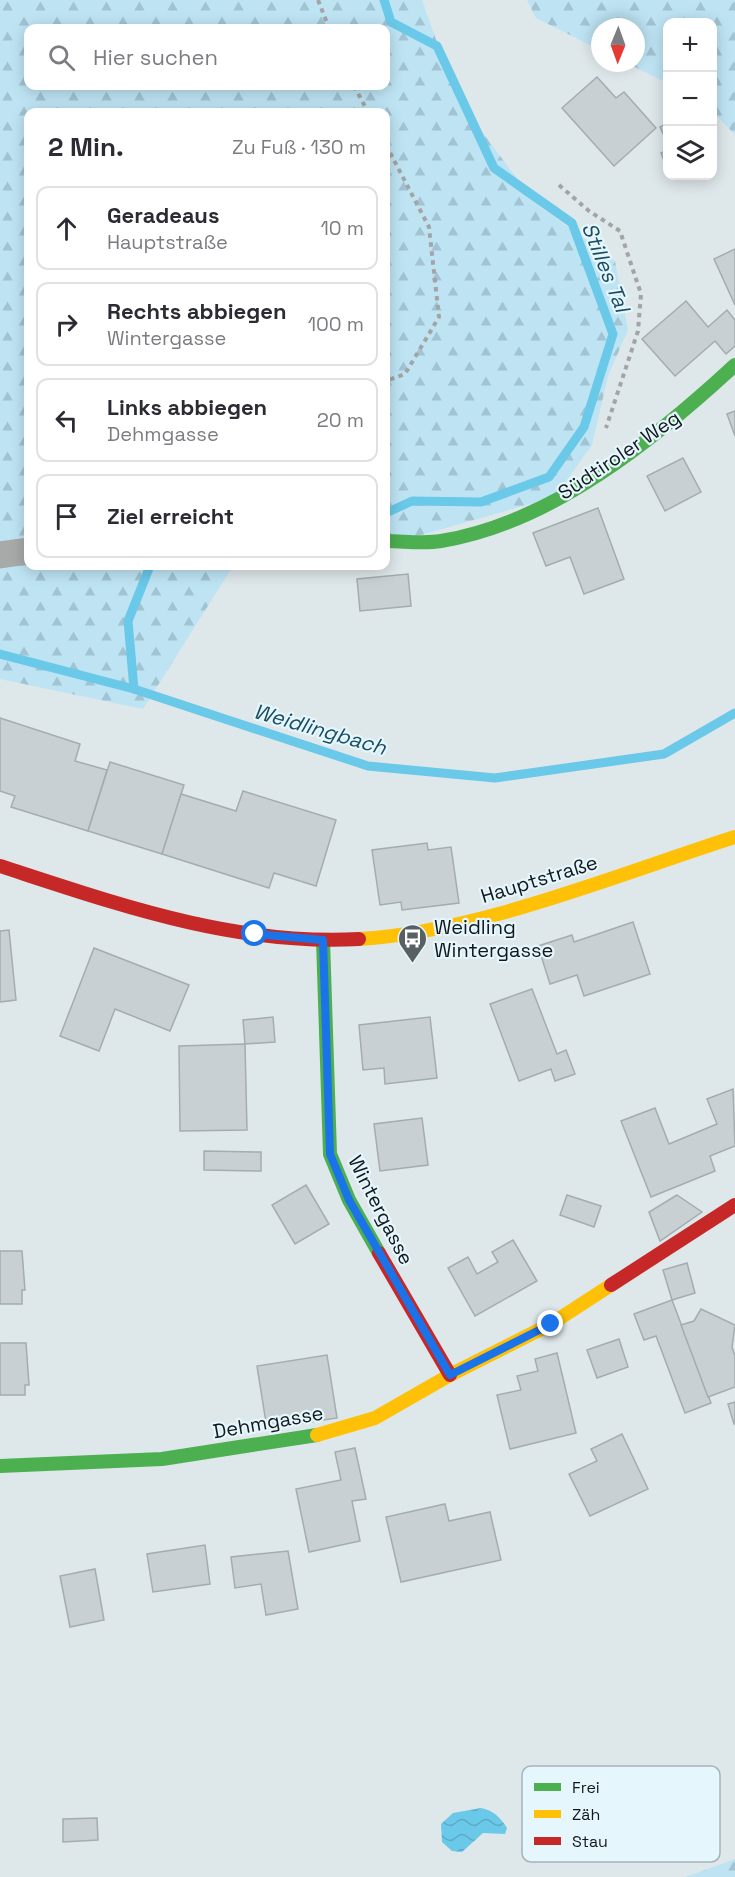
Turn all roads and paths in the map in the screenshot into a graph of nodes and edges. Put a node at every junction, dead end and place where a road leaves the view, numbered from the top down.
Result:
1 (318, 0) edge
2 (327, 24) edge
3 (356, 90) edge
4 (366, 108) edge
5 (390, 153) edge
6 (559, 185) dead end
7 (735, 365) edge
8 (390, 380) edge
9 (589, 480) junction
10 (390, 541) edge
11 (24, 552) edge
12 (0, 555) edge
13 (735, 837) edge
14 (0, 866) edge
15 (323, 940) junction
16 (735, 1205) edge
17 (450, 1375) junction
18 (0, 1466) edge

1 - 2 path
3 - 4 path
5 - 8 path
6 - 9 path
7 - 9 street, Südtiroler Weg
9 - 10 street, Südtiroler Weg
11 - 12 street
13 - 15 street, Hauptstraße
14 - 15 street, Hauptstraße
15 - 17 street, Wintergasse
16 - 17 street, Dehmgasse
17 - 18 street, Dehmgasse

